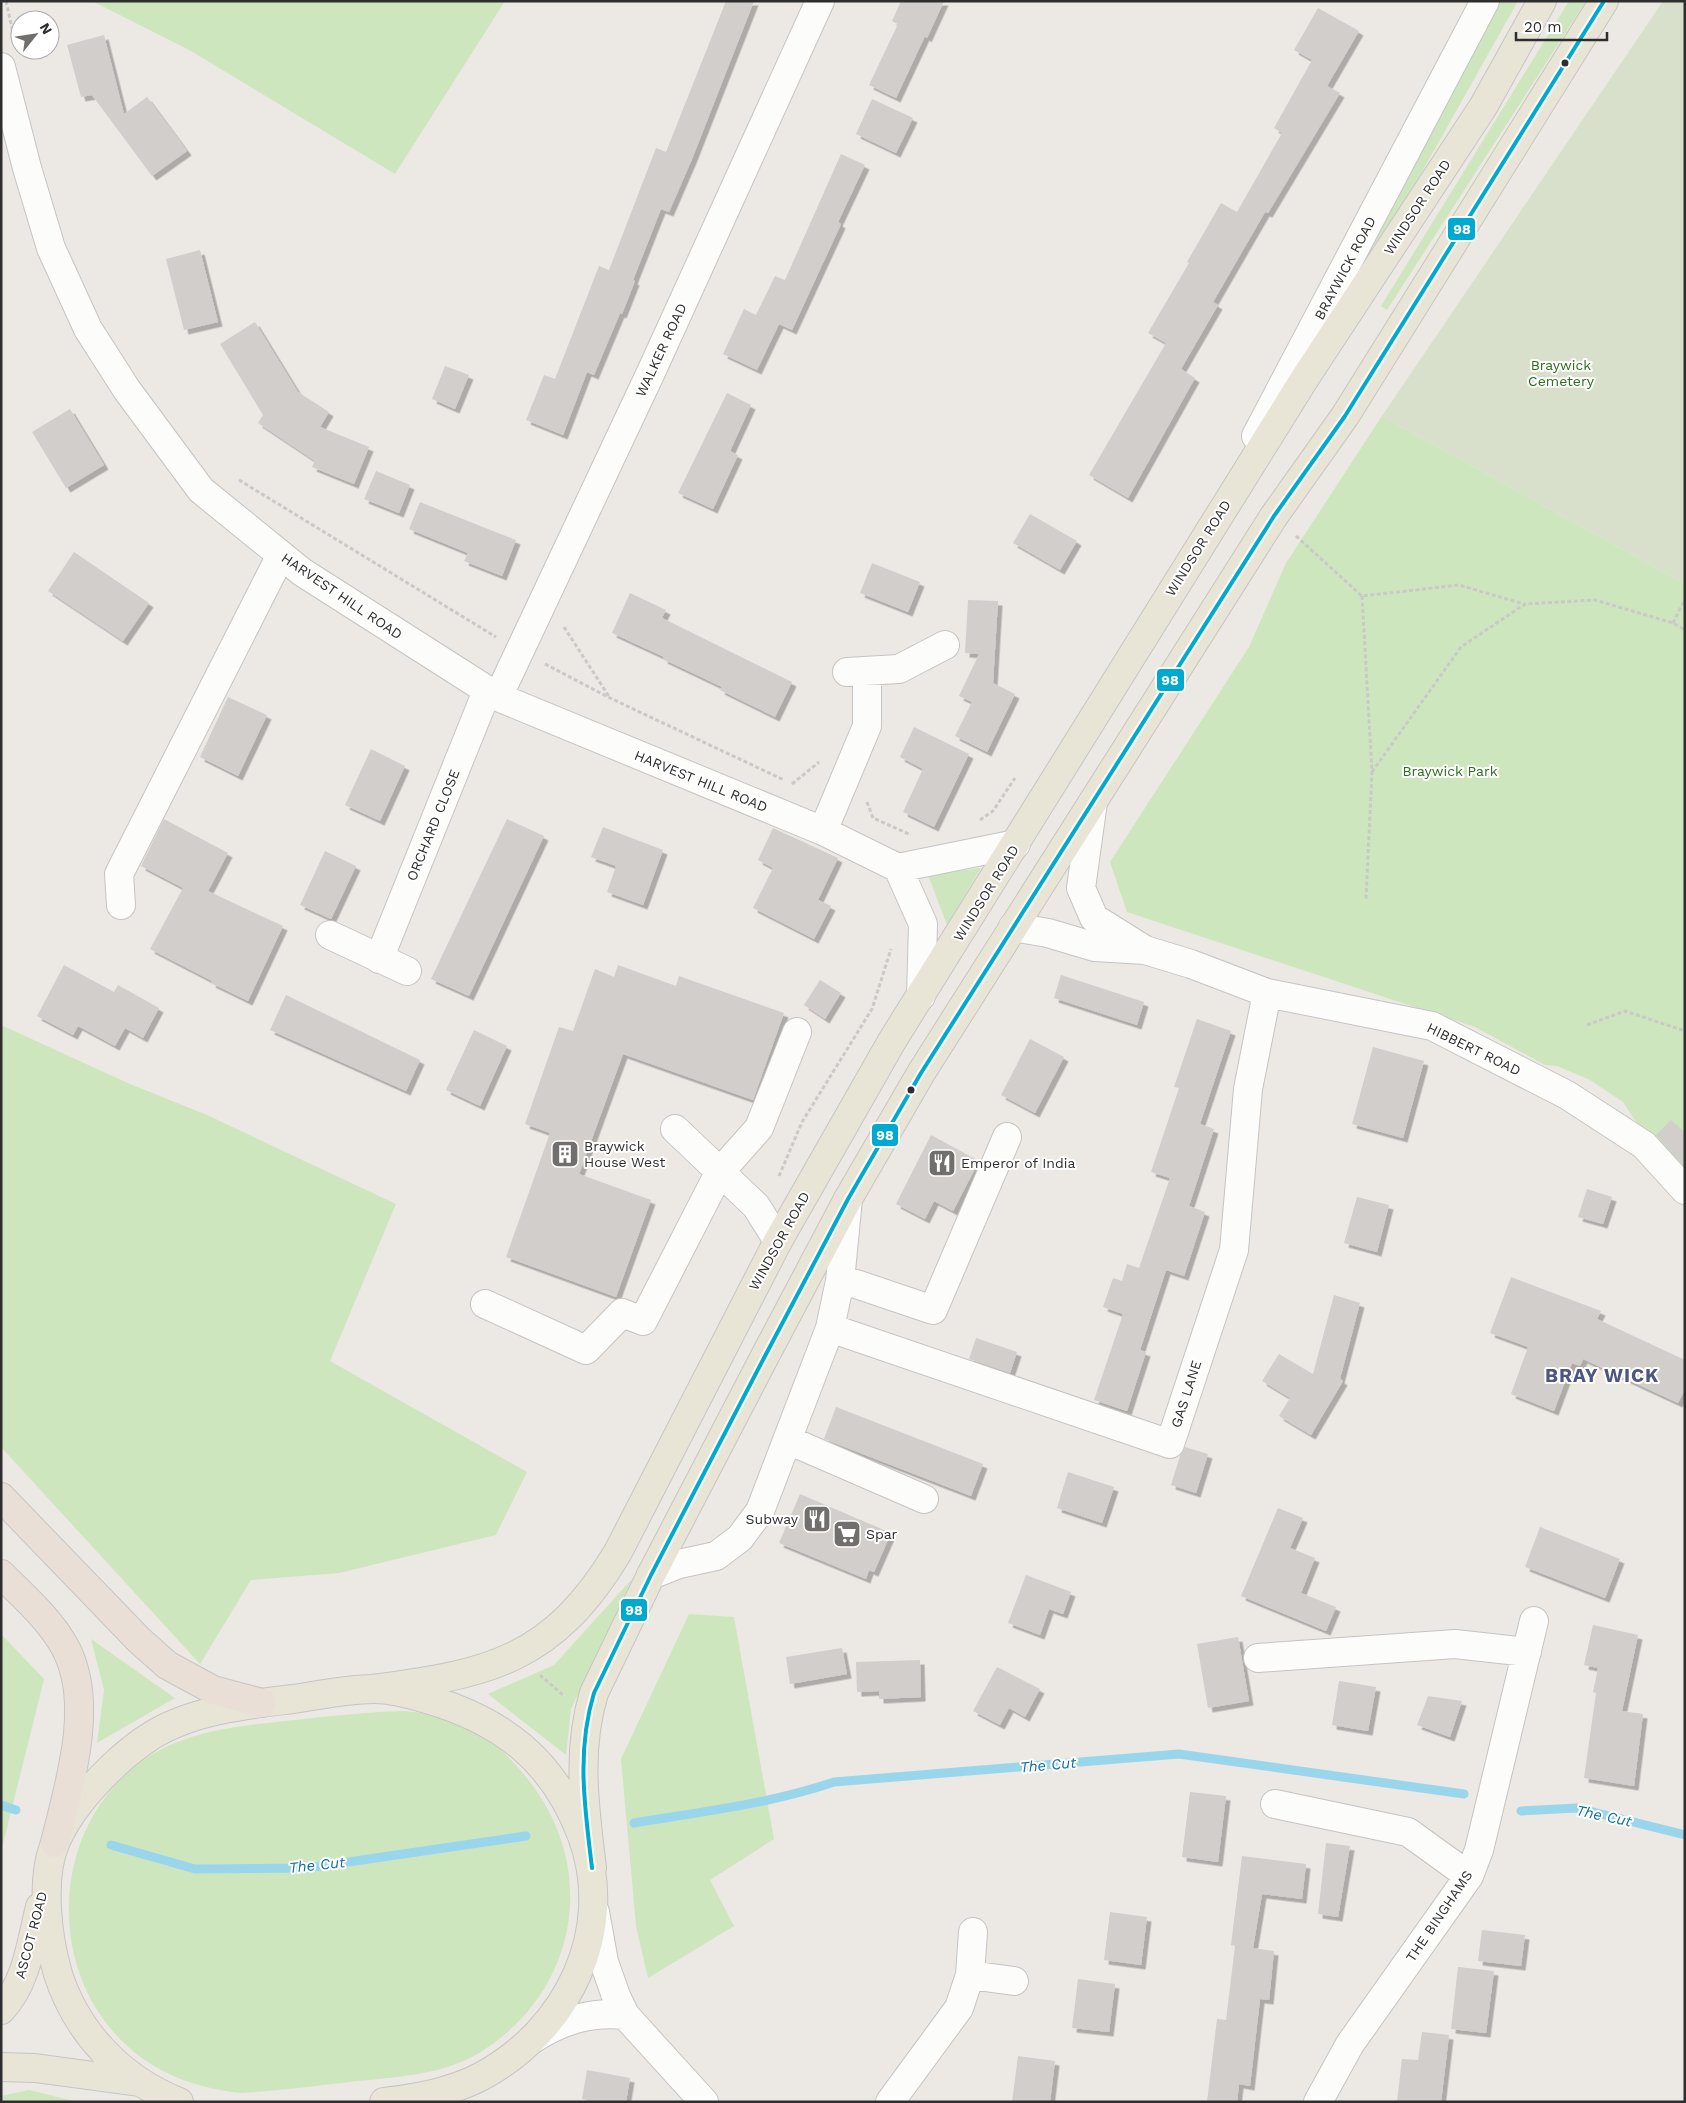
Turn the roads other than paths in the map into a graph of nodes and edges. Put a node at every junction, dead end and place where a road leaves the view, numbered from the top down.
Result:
1 (820, 1) edge
2 (1485, 1) edge
3 (1542, 1) edge
4 (1604, 1) edge
5 (8, 56) edge
6 (1206, 535) junction
7 (281, 555) junction
8 (946, 645) dead end
9 (492, 694) junction
10 (1094, 802) junction
11 (823, 831) junction
12 (1016, 844) junction
13 (898, 868) junction
14 (121, 905) dead end
15 (1013, 927) junction
16 (330, 935) dead end
17 (1145, 950) junction
18 (379, 959) junction
19 (406, 971) dead end
20 (1267, 993) junction
21 (921, 996) junction
22 (797, 1032) dead end
23 (675, 1129) dead end
24 (1007, 1137) dead end
25 (719, 1173) junction
26 (1685, 1190) edge
27 (848, 1199) junction
28 (778, 1241) junction
29 (840, 1281) junction
30 (486, 1304) dead end
31 (830, 1328) junction
32 (788, 1440) junction
33 (1, 1497) edge
34 (924, 1499) dead end
35 (1, 1574) edge
36 (651, 1575) junction
37 (1534, 1621) dead end
38 (1527, 1652) junction
39 (1258, 1658) dead end
40 (372, 1689) junction
41 (262, 1702) junction
42 (1274, 1804) dead end
43 (54, 1850) junction
44 (1469, 1876) junction
45 (593, 1880) junction
46 (973, 1932) dead end
47 (970, 1975) junction
48 (1014, 1981) dead end
49 (1, 2010) edge
50 (625, 2015) junction
51 (531, 2040) junction
52 (1, 2067) edge
53 (480, 2077) junction
54 (139, 2082) junction
55 (179, 2102) edge
56 (384, 2102) edge
57 (447, 2102) edge
58 (704, 2102) edge
59 (890, 2102) edge
60 (1318, 2102) edge

1 - 9 street, WALKER ROAD
2 - 6 street, BRAYWICK ROAD
3 - 6 main road, WINDSOR ROAD
4 - 10 main road
5 - 7 street, HARVEST HILL ROAD
6 - 12 main road, WINDSOR ROAD
7 - 9 street, HARVEST HILL ROAD
7 - 14 street
8 - 11 street
9 - 11 street, HARVEST HILL ROAD
9 - 18 street, ORCHARD CLOSE
10 - 15 main road
10 - 17 street, HIBBERT ROAD
11 - 13 street, HARVEST HILL ROAD
12 - 13 street
12 - 21 main road, WINDSOR ROAD
13 - 21 street
15 - 17 street, HIBBERT ROAD
15 - 27 main road
16 - 18 street
17 - 20 street, HIBBERT ROAD
18 - 19 street
20 - 26 street, HIBBERT ROAD
20 - 31 street, GAS LANE
21 - 28 main road, WINDSOR ROAD
22 - 25 street
23 - 25 street
24 - 29 street
25 - 28 street
25 - 30 street
27 - 29 street
27 - 36 main road
28 - 40 main road, WINDSOR ROAD
29 - 31 street
31 - 32 street
32 - 34 street
32 - 36 street
33 - 41 highway
35 - 43 highway
36 - 45 main road
37 - 38 street, THE BINGHAMS
38 - 39 street
38 - 44 street, THE BINGHAMS
40 - 41 main road
40 - 45 main road
41 - 43 main road
42 - 44 street
43 - 49 main road, ASCOT ROAD
43 - 54 main road
44 - 60 street, THE BINGHAMS
45 - 50 street
45 - 51 main road
46 - 47 street
47 - 48 street
47 - 59 street
50 - 51 street
50 - 58 street
51 - 53 main road
52 - 54 main road
53 - 56 main road
53 - 57 main road
54 - 55 main road

